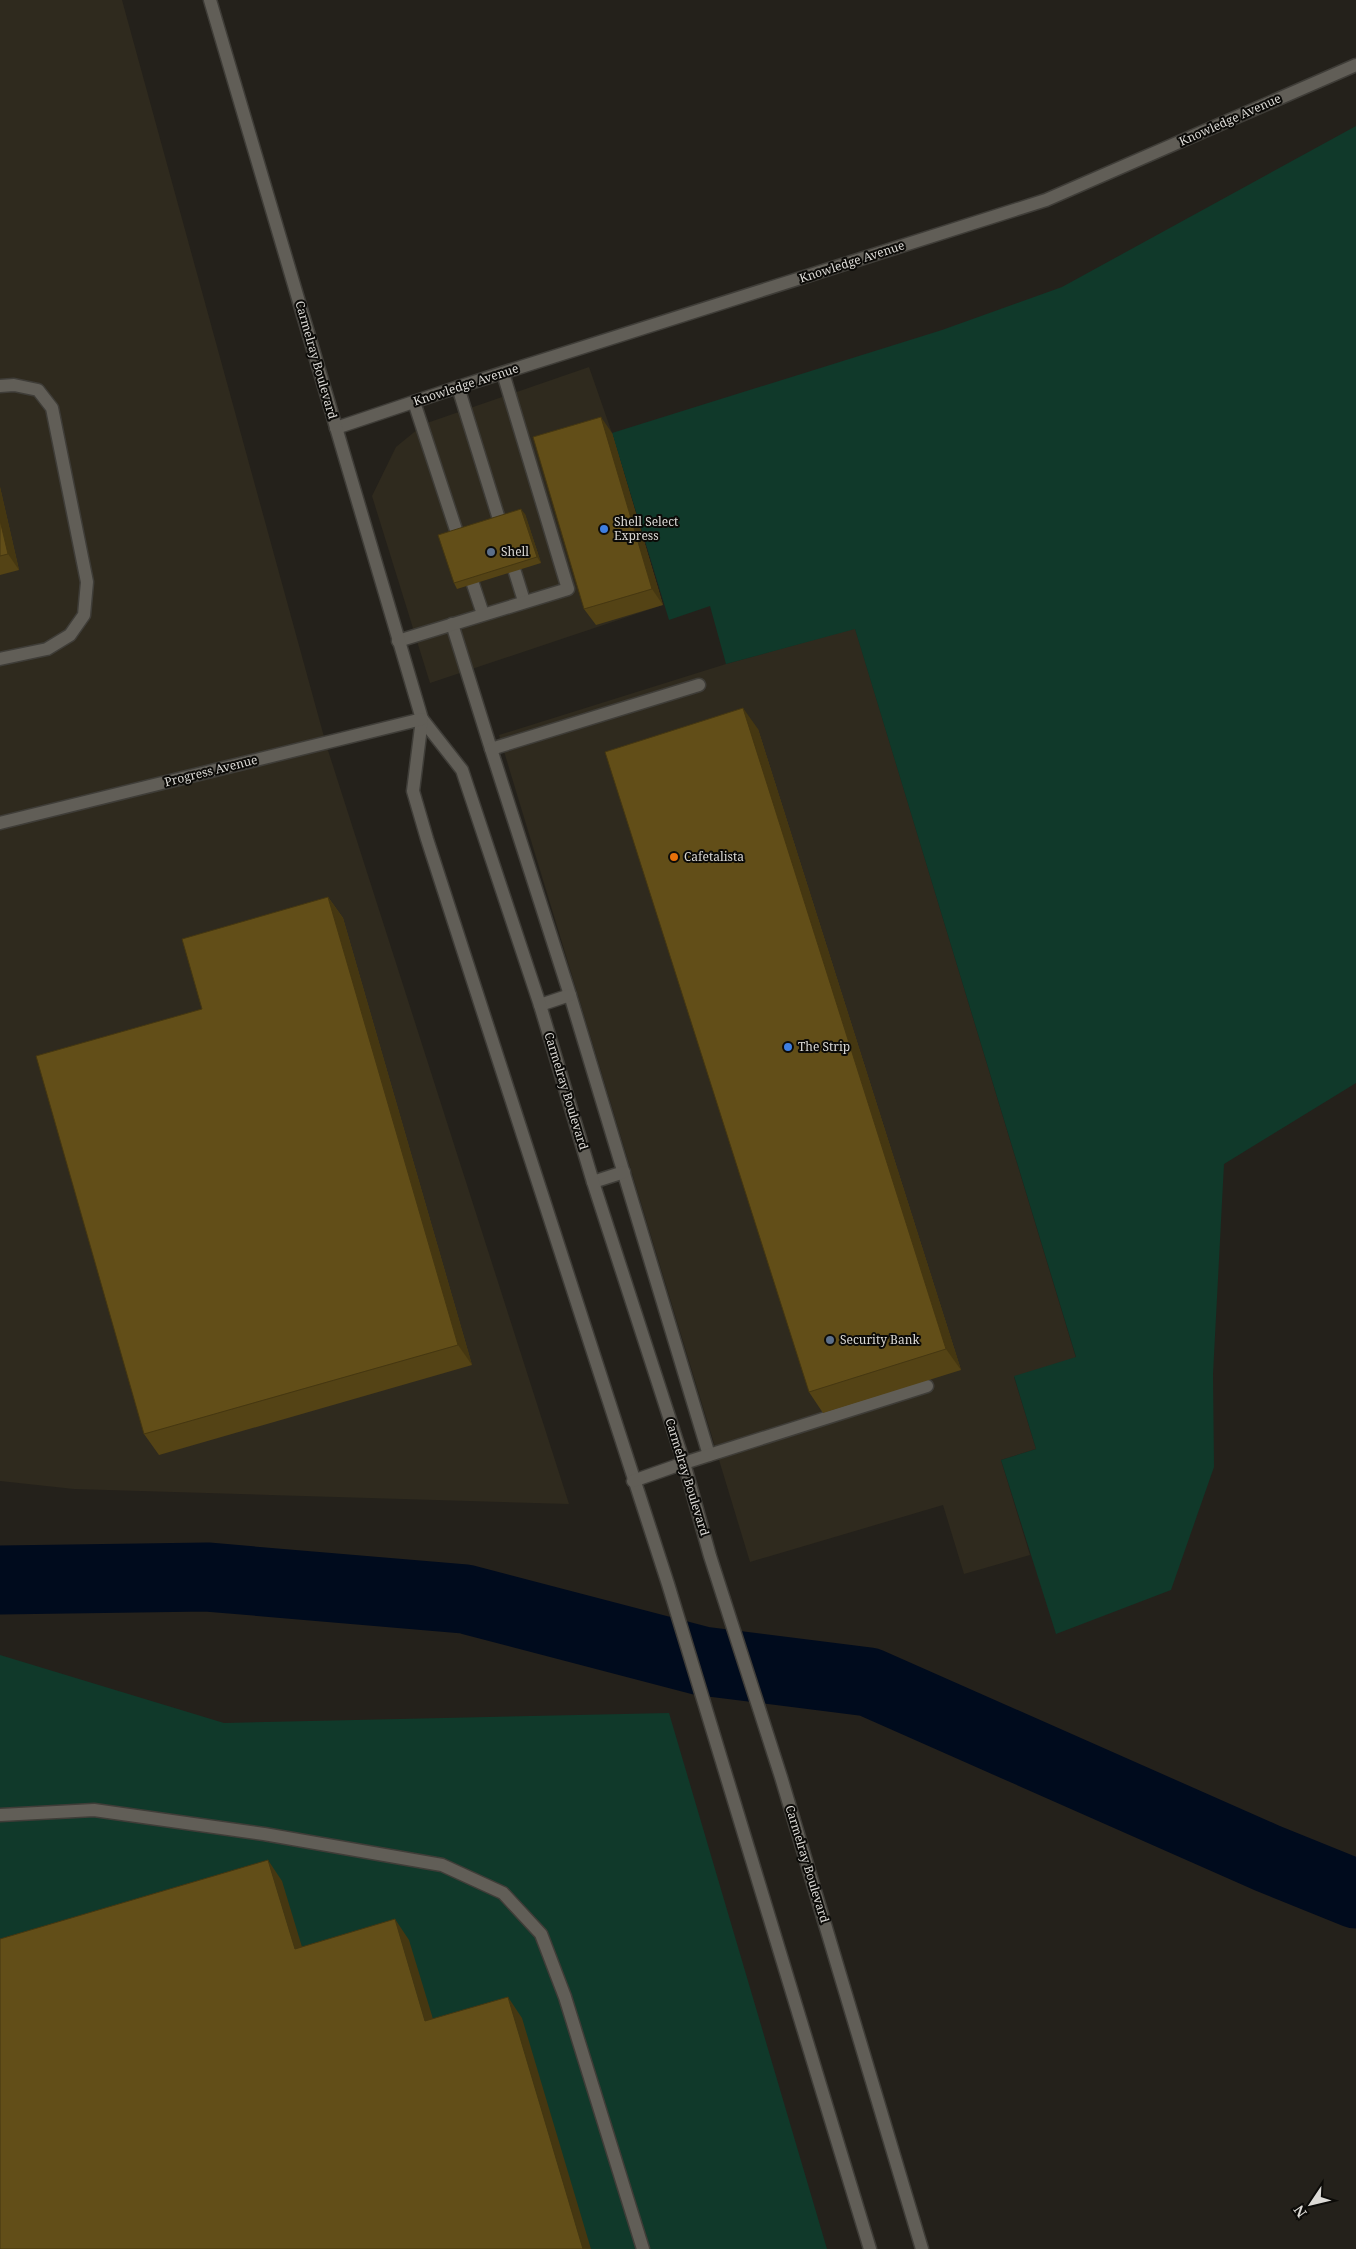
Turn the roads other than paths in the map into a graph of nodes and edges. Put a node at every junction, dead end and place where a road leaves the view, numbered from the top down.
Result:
1 (210, 0) edge
2 (1356, 65) edge
3 (503, 373) junction
4 (0, 386) edge
5 (458, 387) junction
6 (414, 402) junction
7 (336, 428) junction
8 (524, 601) junction
9 (483, 614) junction
10 (452, 624) junction
11 (398, 641) junction
12 (0, 659) edge
13 (699, 685) dead end
14 (422, 719) junction
15 (491, 749) junction
16 (0, 823) edge
17 (570, 995) junction
18 (540, 1005) junction
19 (624, 1172) junction
20 (593, 1182) junction
21 (927, 1386) edge
22 (709, 1455) junction
23 (684, 1463) junction
24 (633, 1481) junction
25 (0, 1815) edge
26 (642, 2249) edge
27 (870, 2249) edge
28 (922, 2249) edge

1 - 7 street, Carmelray Boulevard
2 - 3 street, Knowledge Avenue
3 - 5 street, Knowledge Avenue
3 - 8 street
4 - 12 street
5 - 6 street, Knowledge Avenue
5 - 8 street
6 - 7 street, Knowledge Avenue
6 - 9 street
7 - 11 street, Carmelray Boulevard
8 - 9 street
9 - 10 street
10 - 11 street
10 - 15 street
11 - 14 street, Carmelray Boulevard
13 - 15 street
14 - 16 street, Progress Avenue
14 - 18 street, Carmelray Boulevard
14 - 24 street, Carmelray Boulevard
15 - 17 street
17 - 18 street
17 - 19 street
18 - 20 street, Carmelray Boulevard
19 - 20 street
19 - 22 street
20 - 23 street, Carmelray Boulevard
21 - 22 street
22 - 23 street
23 - 24 street
23 - 28 street, Carmelray Boulevard
24 - 27 street, Carmelray Boulevard
25 - 26 street

